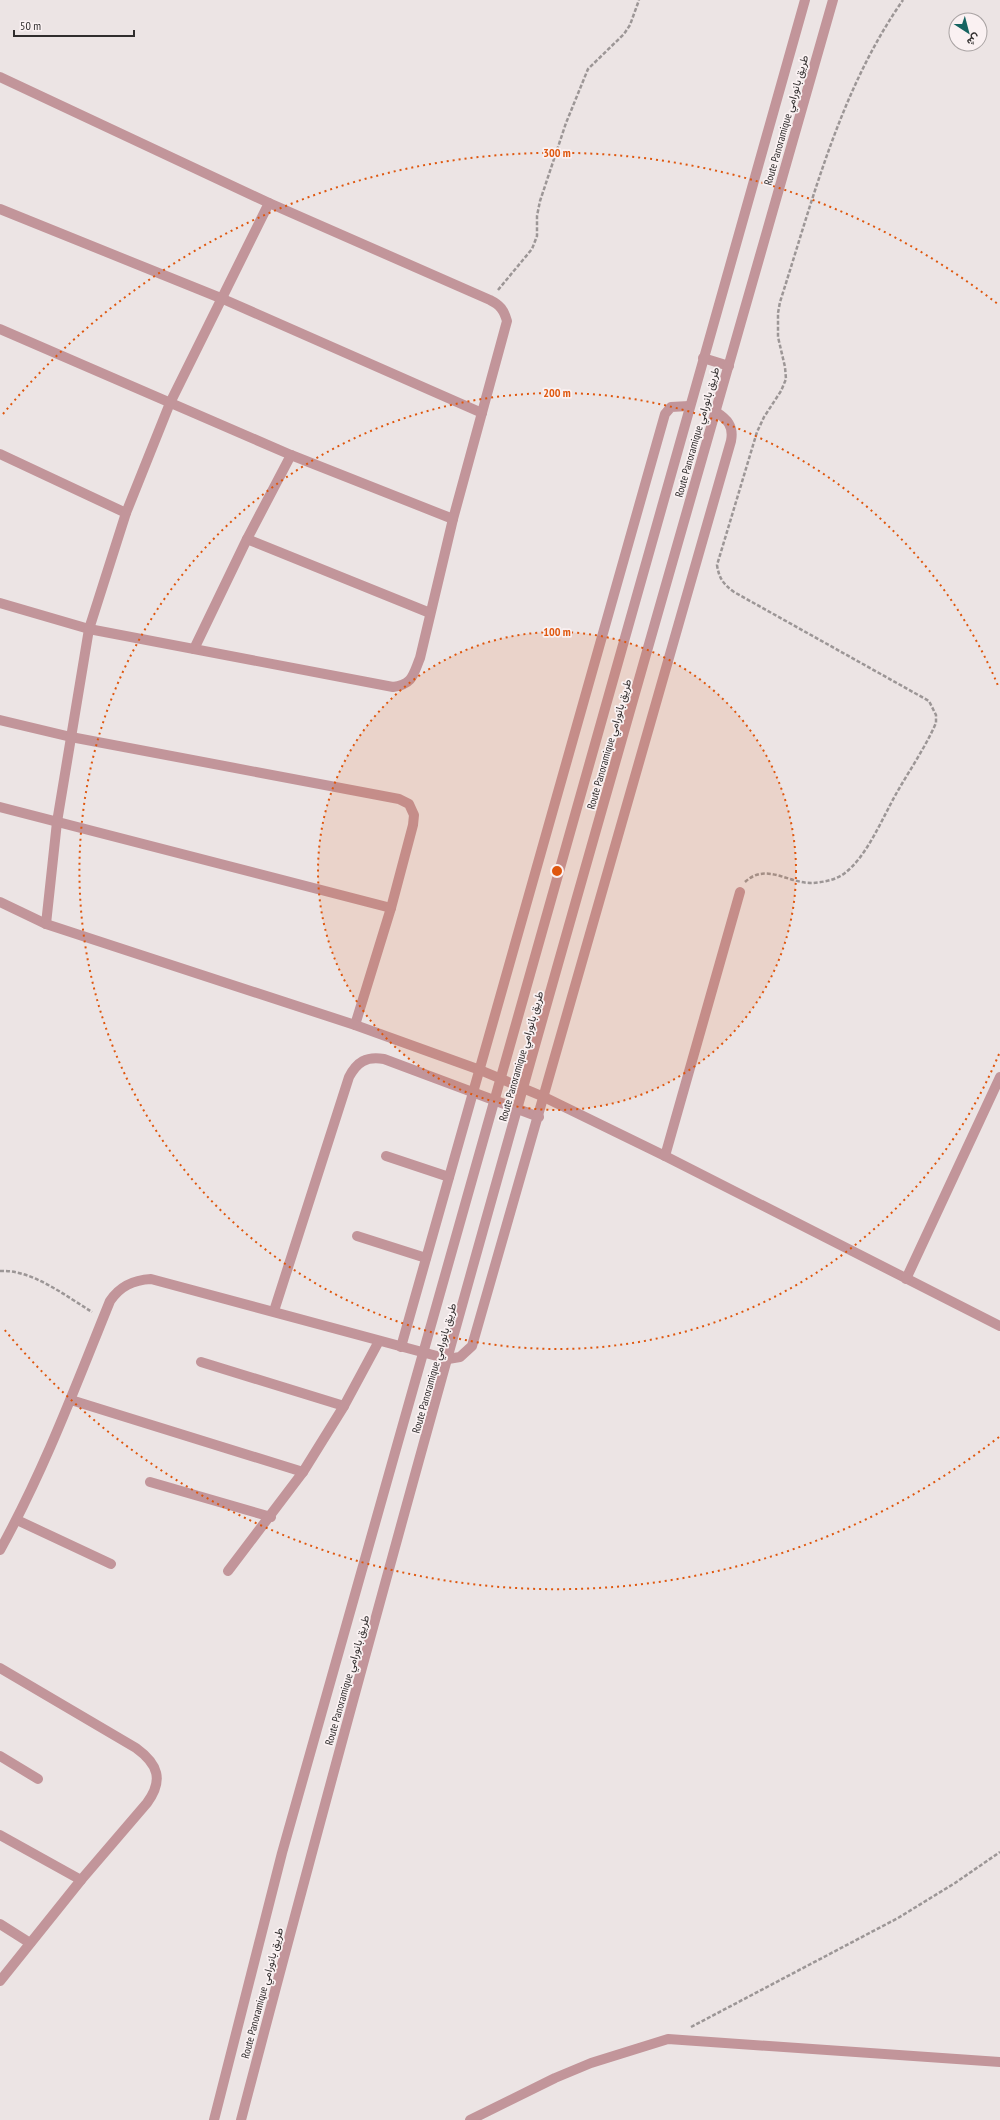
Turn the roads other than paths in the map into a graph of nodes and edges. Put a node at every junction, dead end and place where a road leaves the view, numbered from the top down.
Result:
1 (805, 0) edge
2 (833, 0) edge
3 (1, 81) edge
4 (269, 203) junction
5 (0, 209) edge
6 (223, 299) junction
7 (0, 329) edge
8 (703, 358) junction
9 (728, 366) junction
10 (170, 402) junction
11 (689, 406) junction
12 (716, 412) junction
13 (482, 413) junction
14 (0, 454) edge
15 (291, 455) junction
16 (126, 513) junction
17 (454, 519) junction
18 (246, 539) junction
19 (0, 603) edge
20 (430, 614) junction
21 (89, 629) junction
22 (194, 649) junction
23 (0, 720) edge
24 (71, 737) junction
25 (0, 807) edge
26 (57, 822) junction
27 (740, 892) road end
28 (0, 902) edge
29 (391, 908) junction
30 (46, 924) junction
31 (355, 1025) junction
32 (480, 1070) junction
33 (1000, 1077) edge
34 (500, 1079) junction
35 (524, 1089) junction
36 (474, 1092) junction
37 (544, 1097) junction
38 (494, 1100) junction
39 (518, 1109) junction
40 (539, 1117) junction
41 (386, 1156) dead end
42 (665, 1156) junction
43 (449, 1177) junction
44 (357, 1236) dead end
45 (426, 1258) junction
46 (906, 1279) junction
47 (274, 1311) junction
48 (1000, 1326) edge
49 (379, 1341) junction
50 (401, 1347) junction
51 (422, 1353) junction
52 (448, 1359) junction
53 (201, 1362) dead end
54 (70, 1400) junction
55 (344, 1406) junction
56 (303, 1472) junction
57 (150, 1482) dead end
58 (271, 1517) junction
59 (17, 1520) junction
60 (0, 1550) edge
61 (112, 1564) dead end
62 (228, 1571) dead end
63 (0, 1668) edge
64 (0, 1756) edge
65 (38, 1779) dead end
66 (0, 1835) edge
67 (81, 1880) junction
68 (0, 1924) edge
69 (30, 1943) junction
70 (0, 1981) edge
71 (1000, 2062) edge
72 (214, 2120) edge
73 (241, 2120) edge
74 (470, 2120) edge

1 - 8 street, Route Panoramique طريق بانورامي
2 - 9 street, Route Panoramique طريق بانورامي
3 - 4 street
4 - 6 street
4 - 13 street
5 - 6 street
6 - 10 street
6 - 13 street
7 - 10 street
8 - 9 street
8 - 11 street, Route Panoramique طريق بانورامي
9 - 12 street, Route Panoramique طريق بانورامي
10 - 15 street
10 - 16 street
11 - 32 street
11 - 34 street, Route Panoramique طريق بانورامي
12 - 35 street, Route Panoramique طريق بانورامي
12 - 37 street
13 - 17 street
14 - 16 street
15 - 17 street
15 - 18 street
16 - 21 street
17 - 20 street
18 - 20 street
18 - 22 street
19 - 21 street
20 - 22 street
21 - 22 street
21 - 24 street
23 - 24 street
24 - 26 street
24 - 29 street
25 - 26 street
26 - 29 street
26 - 30 street
27 - 42 street
28 - 30 street
29 - 31 street
30 - 31 street
31 - 32 street
32 - 34 street
32 - 36 street
33 - 46 street
34 - 35 street
34 - 38 street, Route Panoramique طريق بانورامي
35 - 37 street
35 - 39 street, Route Panoramique طريق بانورامي
36 - 38 street
36 - 43 street
36 - 47 street
37 - 40 street
37 - 42 street
38 - 39 street
38 - 51 street, Route Panoramique طريق بانورامي
39 - 40 street
39 - 52 street, Route Panoramique طريق بانورامي
40 - 52 street
41 - 43 street
42 - 46 street
43 - 45 street
44 - 45 street
45 - 50 street
46 - 48 street
47 - 49 street
47 - 54 street
49 - 50 street
49 - 55 street
50 - 51 street
51 - 52 street
51 - 72 street, Route Panoramique طريق بانورامي
52 - 73 street, Route Panoramique طريق بانورامي
53 - 55 street
54 - 56 street
54 - 59 street
55 - 56 street
56 - 58 street
57 - 58 street
58 - 62 street
59 - 60 street
59 - 61 street
63 - 67 street
64 - 65 street
66 - 67 street
67 - 69 street
68 - 69 street
69 - 70 street
71 - 74 street

